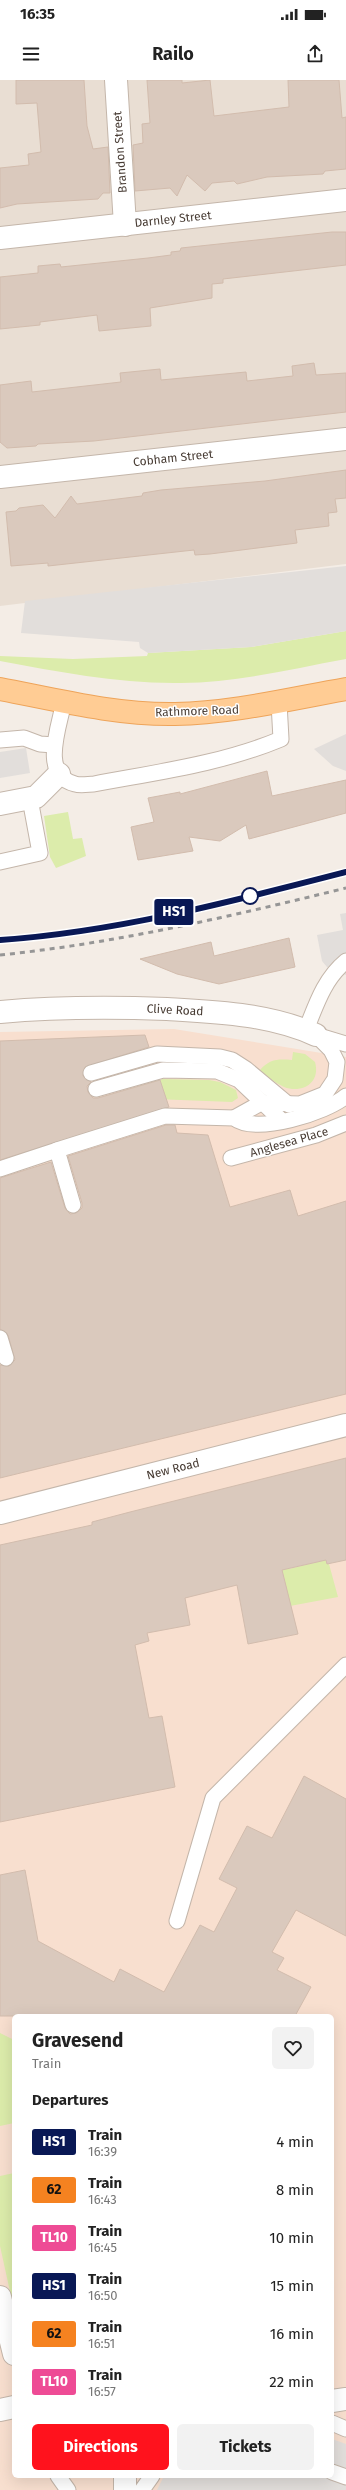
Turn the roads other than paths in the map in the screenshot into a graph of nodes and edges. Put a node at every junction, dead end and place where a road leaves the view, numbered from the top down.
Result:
1 (116, 80) edge
2 (346, 200) edge
3 (125, 225) junction
4 (0, 238) edge
5 (346, 439) edge
6 (0, 477) edge
7 (0, 689) edge
8 (346, 689) edge
9 (64, 701) junction
10 (279, 703) junction
11 (0, 740) edge
12 (54, 745) junction
13 (59, 774) junction
14 (30, 799) junction
15 (0, 804) edge
16 (0, 862) edge
17 (346, 960) edge
18 (0, 1012) edge
19 (311, 1032) junction
20 (346, 1044) edge
21 (91, 1073) dead end
22 (96, 1089) dead end
23 (346, 1096) edge
24 (261, 1103) junction
25 (287, 1114) junction
26 (234, 1118) junction
27 (346, 1123) edge
28 (57, 1150) junction
29 (231, 1158) dead end
30 (0, 1169) edge
31 (73, 1205) dead end
32 (0, 1338) edge
33 (6, 1358) dead end
34 (346, 1425) edge
35 (0, 1513) edge
36 (346, 1665) edge
37 (177, 1921) dead end
38 (0, 2297) edge
39 (12, 2346) edge
40 (346, 2399) edge
41 (334, 2401) edge
42 (12, 2407) edge
43 (0, 2410) edge
44 (334, 2424) edge
45 (346, 2429) edge
46 (334, 2473) edge
47 (346, 2477) edge
48 (59, 2478) edge
49 (125, 2478) edge
50 (151, 2478) edge
51 (68, 2490) edge
52 (125, 2490) edge
53 (142, 2490) edge

1 - 3 street, Brandon Street
2 - 3 street, Darnley Street
3 - 4 street, Darnley Street
5 - 6 street, Cobham Street
7 - 9 main road, Rathmore Road
8 - 10 main road, Rathmore Road
9 - 10 main road, Rathmore Road
9 - 12 lane
10 - 13 lane
11 - 12 lane
12 - 13 lane
13 - 14 street
14 - 15 street
14 - 16 lane
17 - 19 lane
18 - 19 street, Clive Road
19 - 20 lane, Clive Road
19 - 25 lane
21 - 25 lane
22 - 24 lane
23 - 25 lane
24 - 25 lane
24 - 26 lane
25 - 26 lane
26 - 28 lane
27 - 29 lane, Anglesea Place
28 - 30 lane
28 - 31 lane
32 - 33 lane
34 - 35 street, New Road
36 - 37 lane
38 - 39 street
40 - 41 street
42 - 43 street
44 - 45 lane
46 - 47 lane
48 - 51 lane
49 - 52 street
50 - 53 lane

